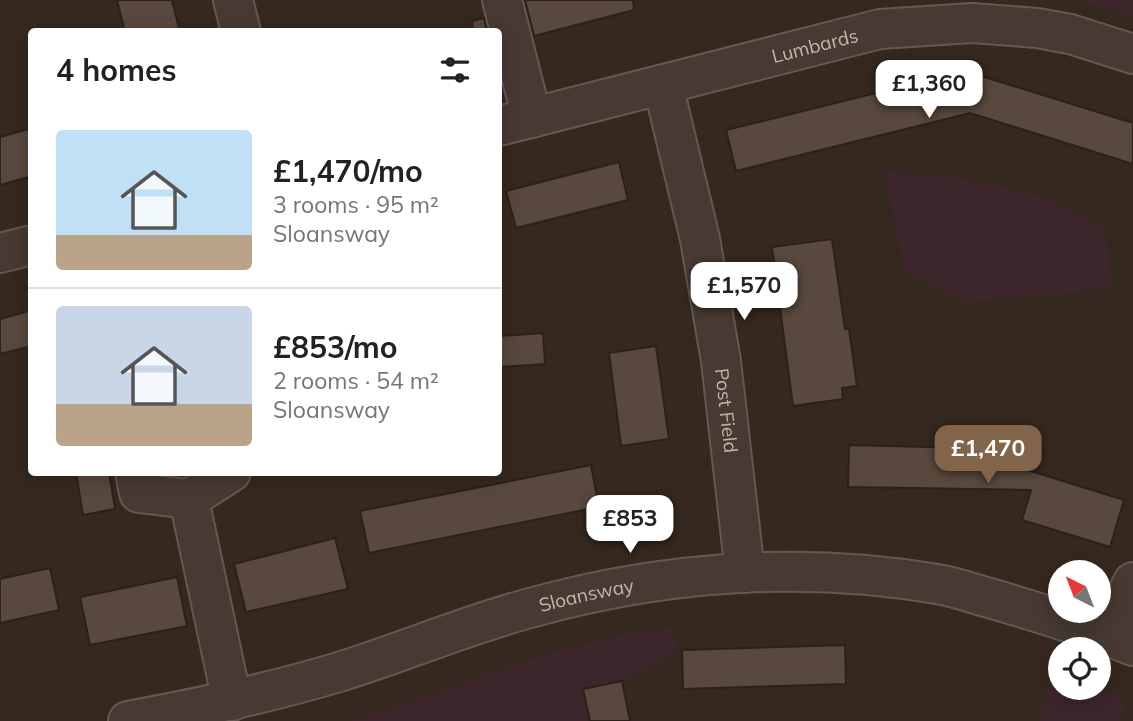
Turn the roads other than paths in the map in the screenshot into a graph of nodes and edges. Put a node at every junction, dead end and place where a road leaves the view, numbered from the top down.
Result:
1 (233, 0) edge
2 (502, 0) edge
3 (240, 28) edge
4 (1133, 54) edge
5 (663, 85) junction
6 (515, 122) edge
7 (28, 246) edge
8 (0, 253) edge
9 (136, 476) edge
10 (225, 476) edge
11 (189, 499) junction
12 (745, 573) junction
13 (1133, 582) edge
14 (1120, 640) edge
15 (232, 701) junction
16 (128, 721) edge

1 - 3 street
2 - 6 street
4 - 5 street, Lumbards
5 - 6 street, Lumbards
5 - 12 street, Post Field
7 - 8 street
9 - 11 street
10 - 11 street
11 - 15 street
12 - 14 street, Sloansway
12 - 15 street, Sloansway
13 - 14 street
15 - 16 street, Sloansway

